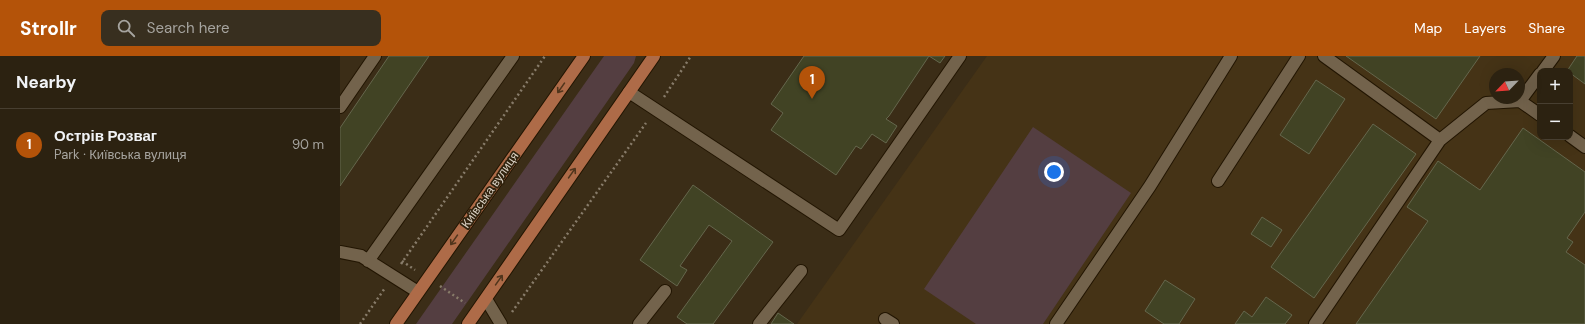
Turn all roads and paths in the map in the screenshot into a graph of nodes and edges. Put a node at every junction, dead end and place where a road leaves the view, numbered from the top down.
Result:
1 (375, 56) edge
2 (513, 56) edge
3 (545, 56) edge
4 (584, 56) edge
5 (654, 56) edge
6 (691, 56) edge
7 (960, 56) edge
8 (1231, 56) edge
9 (1299, 56) edge
10 (1324, 56) edge
11 (1554, 56) edge
12 (1544, 68) edge
13 (1537, 78) edge
14 (629, 92) junction
15 (1525, 94) edge
16 (661, 101) dead end
17 (1489, 103) edge
18 (1524, 104) edge
19 (340, 107) edge
20 (1537, 114) edge
21 (646, 123) dead end
22 (1573, 138) edge
23 (1440, 140) junction
24 (1585, 147) edge
25 (1218, 180) dead end
26 (340, 252) edge
27 (368, 261) junction
28 (801, 271) dead end
29 (393, 276) junction
30 (440, 286) dead end
31 (665, 291) dead end
32 (418, 292) junction
33 (486, 299) junction
34 (466, 304) dead end
35 (505, 321) edge
36 (360, 324) edge
37 (396, 324) edge
38 (468, 324) edge
39 (639, 324) edge
40 (760, 324) edge
41 (1056, 324) edge
42 (1315, 324) edge

1 - 19 lane
2 - 27 lane
3 - 29 path
4 -> 32 main road, Київська вулиця
5 - 14 main road
6 - 16 path
7 - 14 lane
8 - 41 lane
9 - 25 lane
10 - 23 lane
11 - 12 lane
13 - 15 lane
33 -> 14 main road
17 - 23 lane
18 - 20 lane
21 - 35 path
22 - 24 lane
23 - 42 lane
26 - 27 lane
27 - 29 lane
28 - 40 lane
29 - 32 lane
29 - 36 path
30 - 34 path
31 - 39 lane
32 - 37 main road, Київська вулиця
33 - 35 lane
33 - 38 main road

